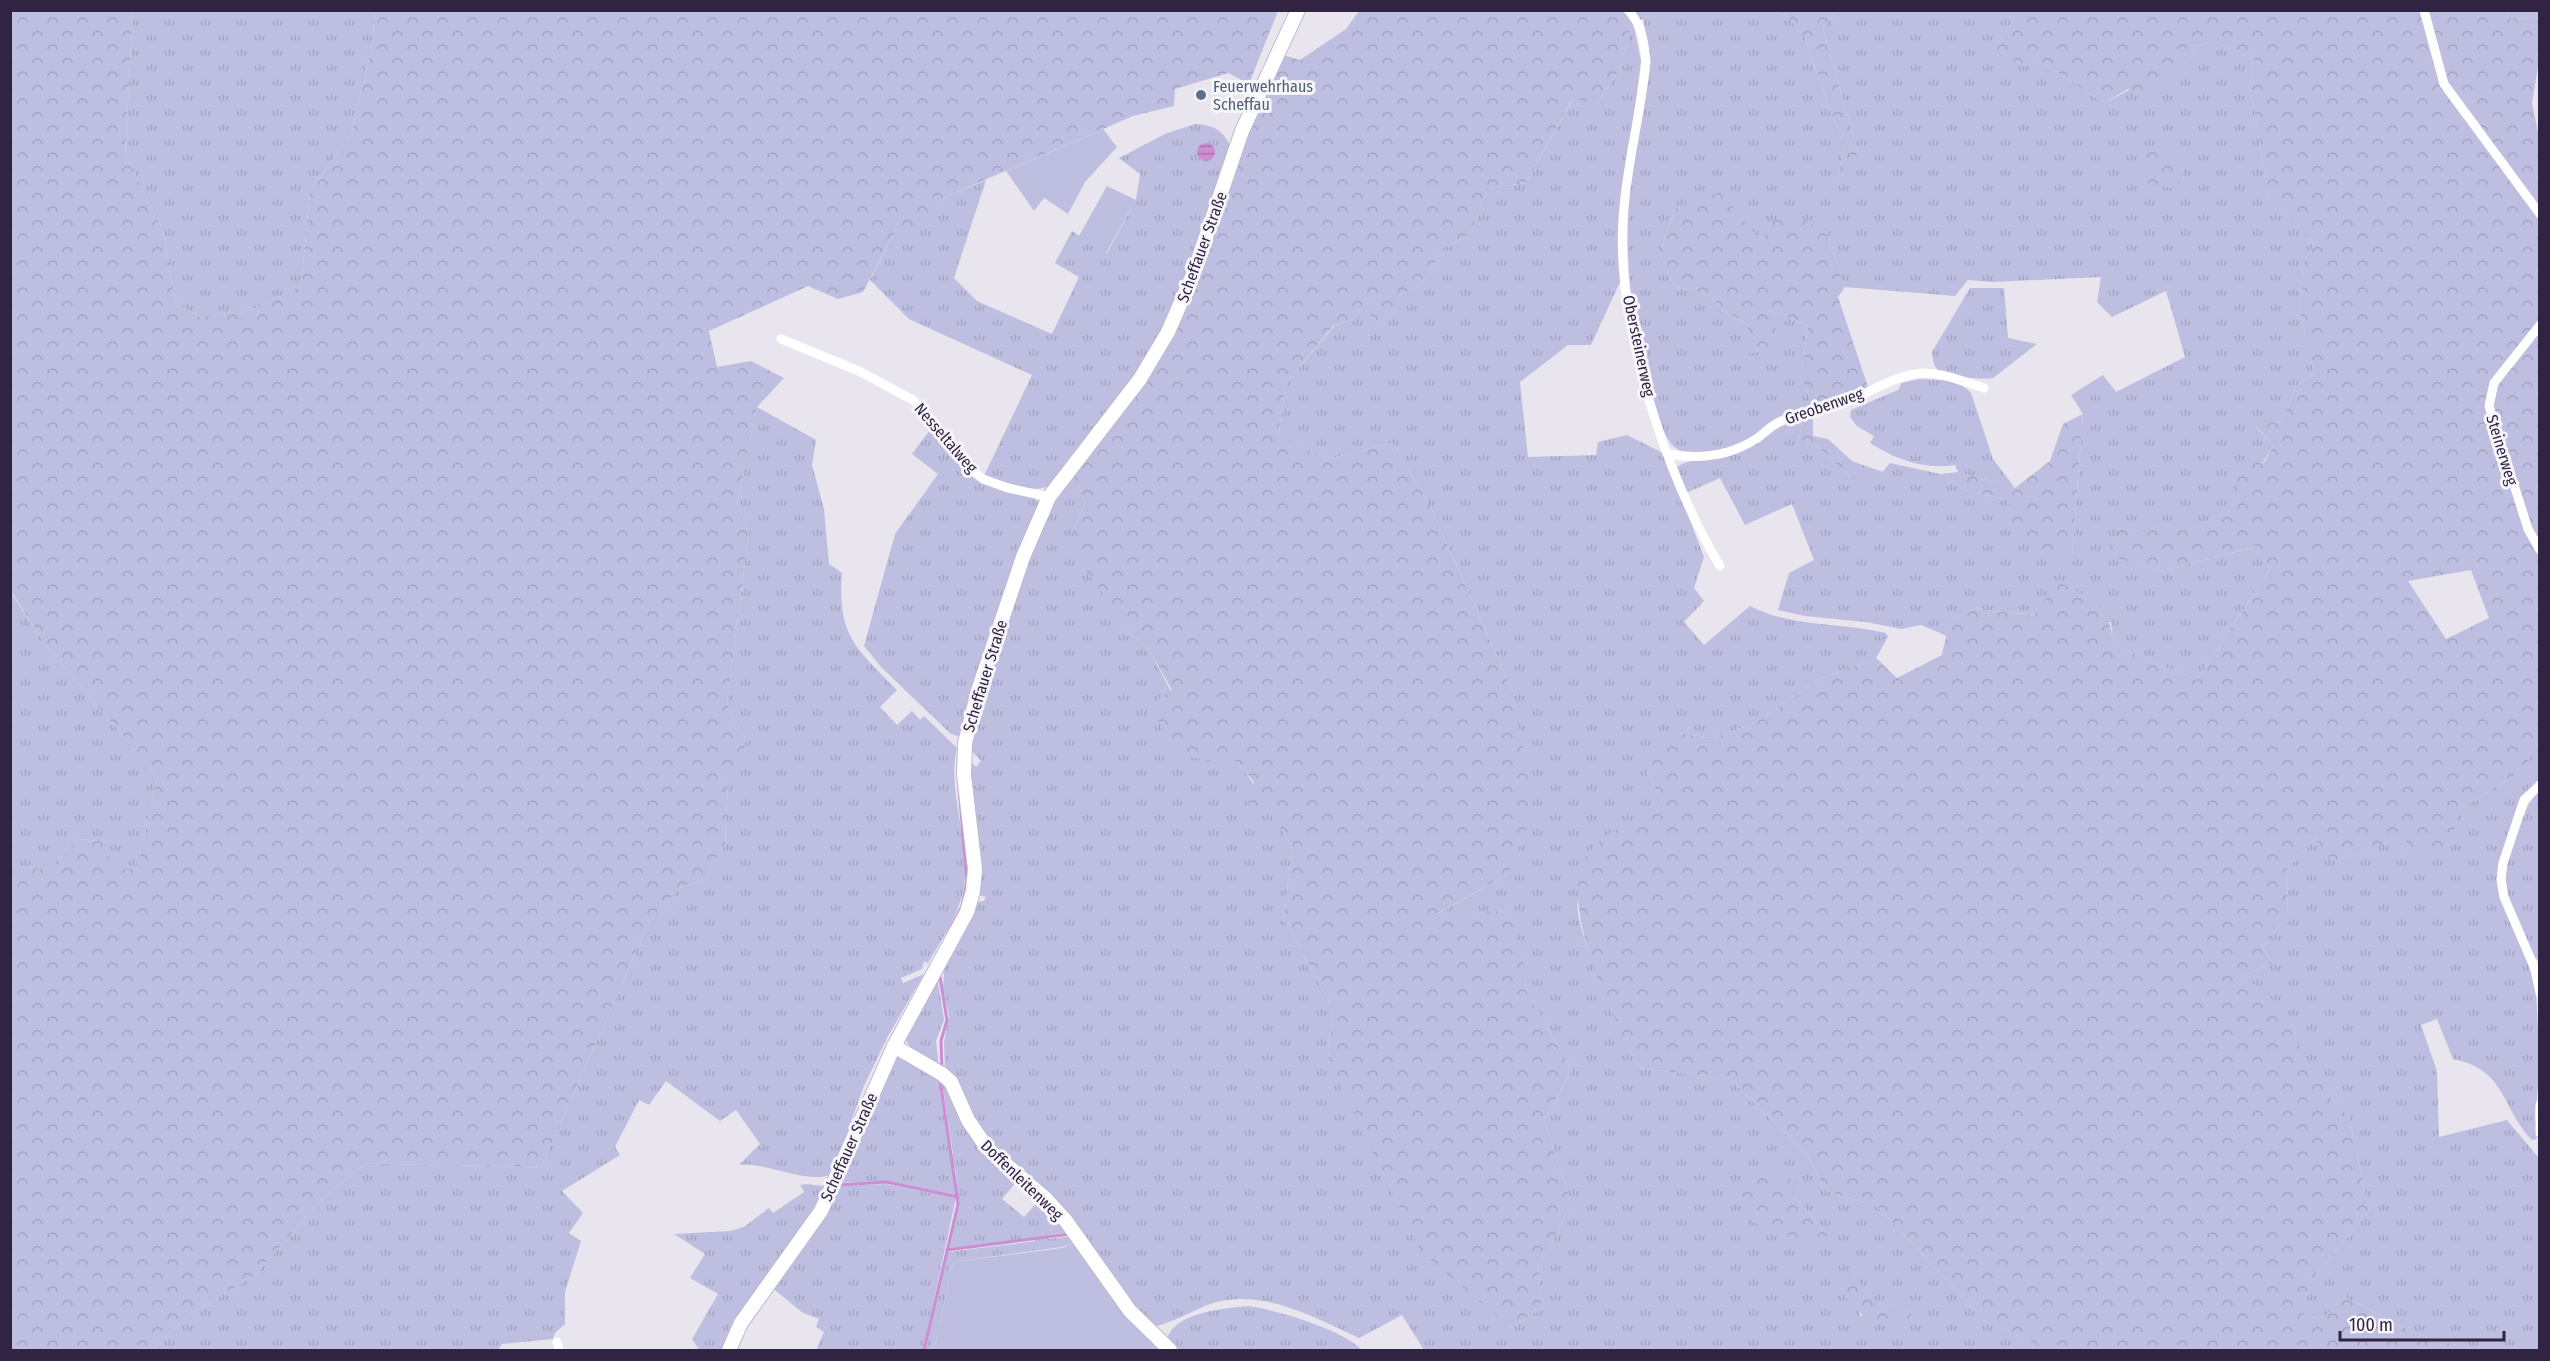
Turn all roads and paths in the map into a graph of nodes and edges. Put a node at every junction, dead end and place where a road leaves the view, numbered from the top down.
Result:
1 (1298, 10) edge
2 (1628, 10) edge
3 (2424, 10) edge
4 (2540, 214) edge
5 (2540, 325) edge
6 (781, 339) dead end
7 (1984, 388) dead end
8 (1668, 454) junction
9 (1049, 497) junction
10 (2540, 550) edge
11 (1720, 566) dead end
12 (2540, 784) edge
13 (2540, 993) edge
14 (894, 1046) junction
15 (2540, 1105) edge
16 (2540, 1133) edge
17 (729, 1350) edge
18 (1170, 1350) edge

1 - 9 street, Scheffauer Straße
2 - 8 street, Obersteinerweg
3 - 4 street
5 - 10 street, Steinerweg
6 - 9 street, Nesseltalweg
7 - 8 street, Greobenweg
8 - 11 street, Obersteinerweg
9 - 14 street, Scheffauer Straße
12 - 13 street
14 - 17 street, Scheffauer Straße
14 - 18 street, Doffenleitenweg
15 - 16 street

